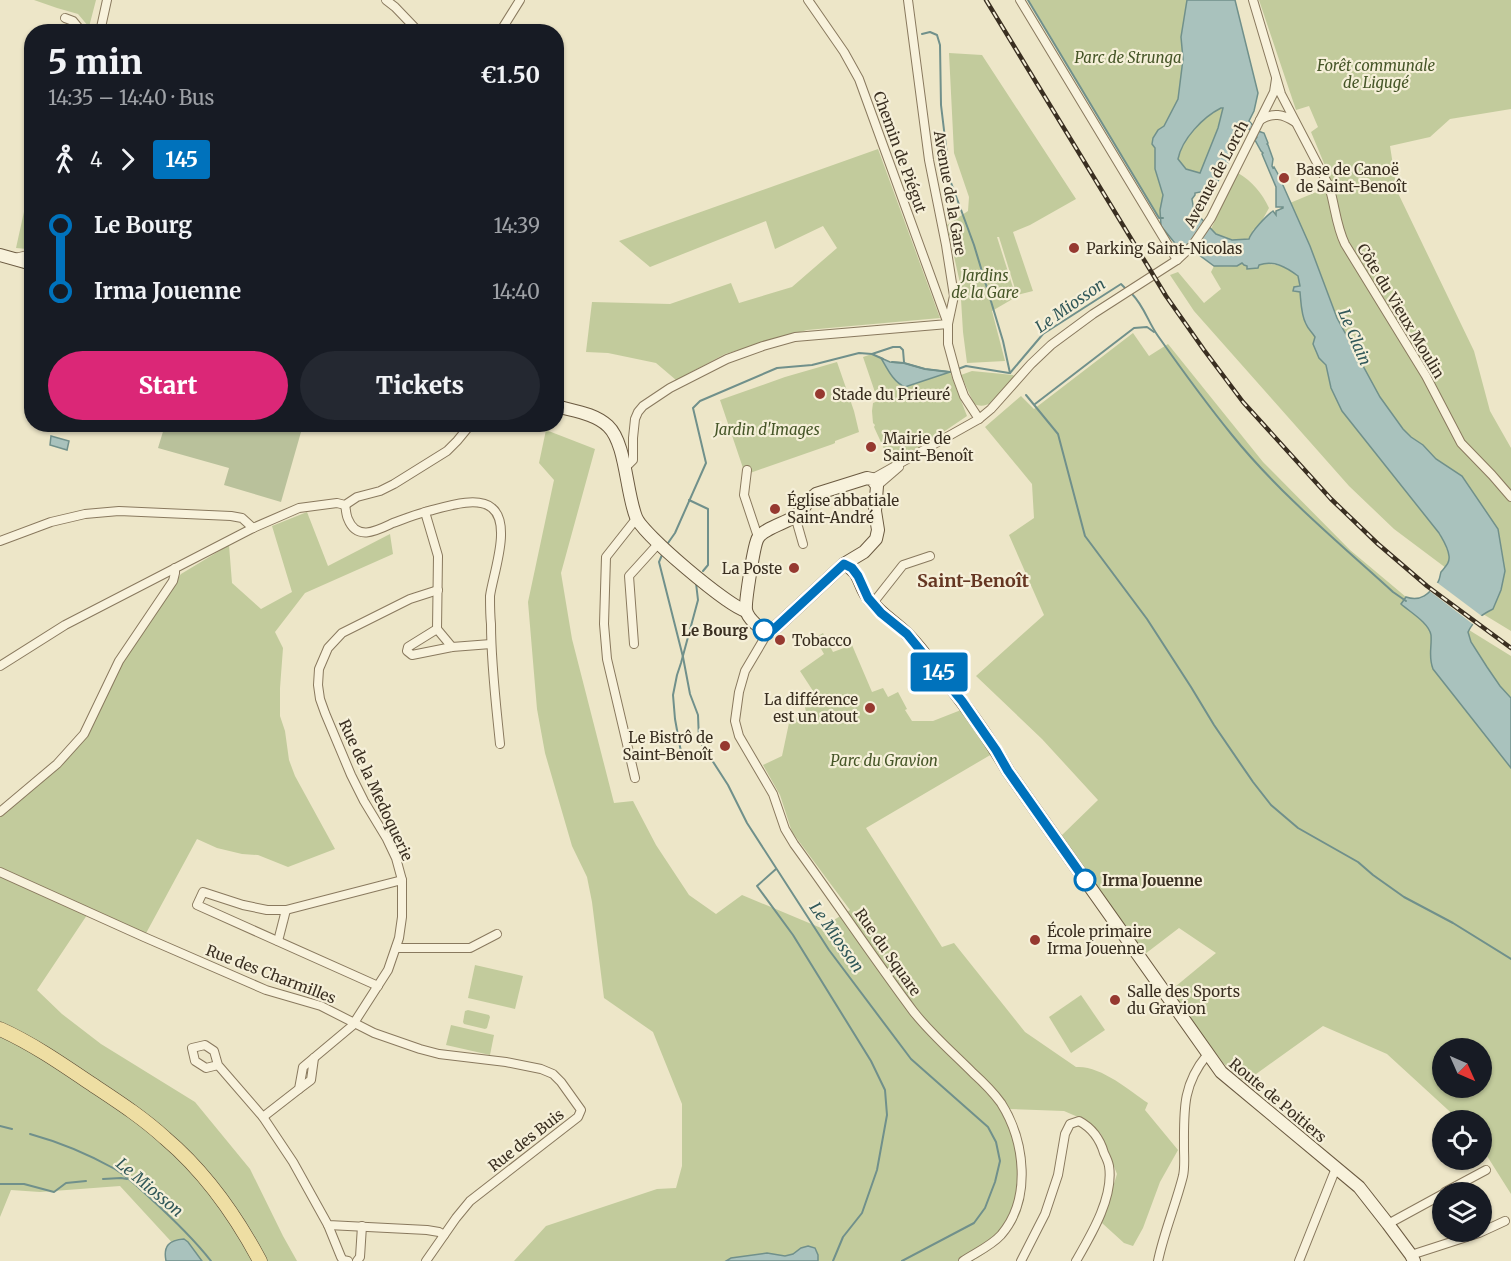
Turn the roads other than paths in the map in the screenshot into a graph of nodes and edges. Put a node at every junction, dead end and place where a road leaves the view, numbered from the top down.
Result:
1 (107, 0) edge
2 (386, 0) edge
3 (520, 0) edge
4 (808, 0) edge
5 (908, 0) edge
6 (1020, 0) edge
7 (1253, 0) edge
8 (65, 18) dead end
9 (75, 24) edge
10 (102, 24) edge
11 (411, 24) edge
12 (505, 24) edge
13 (1276, 80) junction
14 (1286, 105) junction
15 (1260, 120) junction
16 (1296, 123) junction
17 (24, 255) edge
18 (6, 256) edge
19 (1181, 257) junction
20 (24, 262) edge
21 (948, 324) junction
22 (564, 408) edge
23 (979, 419) junction
24 (464, 432) edge
25 (624, 467) junction
26 (747, 470) dead end
27 (874, 482) junction
28 (1511, 497) edge
29 (345, 505) junction
30 (425, 512) junction
31 (795, 516) junction
32 (636, 519) junction
33 (253, 528) junction
34 (758, 537) junction
35 (0, 541) edge
36 (658, 544) junction
37 (803, 544) dead end
38 (864, 552) junction
39 (930, 556) dead end
40 (844, 564) junction
41 (175, 568) junction
42 (858, 576) junction
43 (438, 590) junction
44 (873, 603) junction
45 (746, 611) junction
46 (437, 629) junction
47 (768, 632) junction
48 (491, 644) junction
49 (634, 644) dead end
50 (452, 647) junction
51 (0, 666) edge
52 (500, 744) dead end
53 (635, 778) dead end
54 (0, 812) edge
55 (0, 872) edge
56 (402, 880) junction
57 (286, 910) junction
58 (497, 934) dead end
59 (278, 941) junction
60 (396, 948) junction
61 (378, 986) junction
62 (354, 1023) junction
63 (0, 1029) edge
64 (1207, 1055) junction
65 (506, 1062) joint
66 (218, 1065) dead end
67 (263, 1117) junction
68 (1336, 1168) junction
69 (1486, 1170) dead end
70 (1468, 1182) edge
71 (1432, 1200) edge
72 (1505, 1221) dead end
73 (1389, 1224) junction
74 (328, 1225) junction
75 (362, 1226) junction
76 (1492, 1226) edge
77 (444, 1235) junction
78 (1453, 1242) edge
79 (1412, 1258) edge
80 (260, 1261) edge
81 (348, 1261) edge
82 (357, 1261) edge
83 (426, 1261) edge
84 (963, 1261) edge
85 (1021, 1261) edge
86 (1076, 1261) edge
87 (1158, 1261) edge
88 (1299, 1261) edge

1 - 10 street
2 - 11 street
3 - 12 street
4 - 21 street, Chemin de Piégut
5 - 21 street, Avenue de la Gare
6 - 19 street
7 - 13 street, Côte du Vieux Moulin
8 - 9 street
13 - 14 street, Côte du Vieux Moulin
13 - 15 street, Avenue de Lorch
14 - 15 street, Avenue de Lorch
14 - 16 street, Côte du Vieux Moulin
15 - 16 street
15 - 19 street, Avenue de Lorch
16 - 28 street, Côte du Vieux Moulin
17 - 18 street
18 - 20 street
19 - 23 street, Avenue de Lorch
21 - 23 street, Avenue de la Gare
21 - 25 street
22 - 25 street
23 - 27 street, Avenue de Lorch
24 - 29 street
25 - 32 street
26 - 34 street
27 - 31 street
27 - 38 street
29 - 30 street
29 - 33 street
30 - 43 street
30 - 48 street
31 - 34 street
31 - 37 street
32 - 36 street
32 - 53 street
33 - 35 street
33 - 41 street
34 - 45 street
36 - 45 street
36 - 49 street
38 - 40 street
38 - 42 street
39 - 44 street
40 - 42 street, Route de Poitiers
40 - 47 street
41 - 51 street
41 - 54 street
42 - 44 street, Route de Poitiers
43 - 46 street
43 - 56 street, Rue de la Medoquerie
44 - 64 street, Route de Poitiers
45 - 47 street
46 - 50 street
46 - 50 street
47 - 84 street, Rue du Square
48 - 50 street
48 - 52 street
55 - 62 street, Rue des Charmilles
56 - 57 street
56 - 60 street, Rue de la Medoquerie
57 - 59 street
57 - 59 street
58 - 60 street
59 - 61 street
60 - 61 street, Rue de la Medoquerie
61 - 62 street, Rue de la Medoquerie
62 - 65 street, Rue des Charmilles
62 - 67 street, Rue de la Medoquerie
63 - 80 main road
64 - 68 street, Route de Poitiers
64 - 87 street
65 - 77 street, Rue des Buis
66 - 67 street
67 - 74 street
68 - 73 street, Route de Poitiers
68 - 88 street
69 - 70 street
71 - 73 street
72 - 76 street
73 - 79 street, Route de Poitiers
74 - 75 street
74 - 81 street
75 - 77 street
75 - 82 street
77 - 83 street, Rue des Buis
78 - 79 street
85 - 86 street

